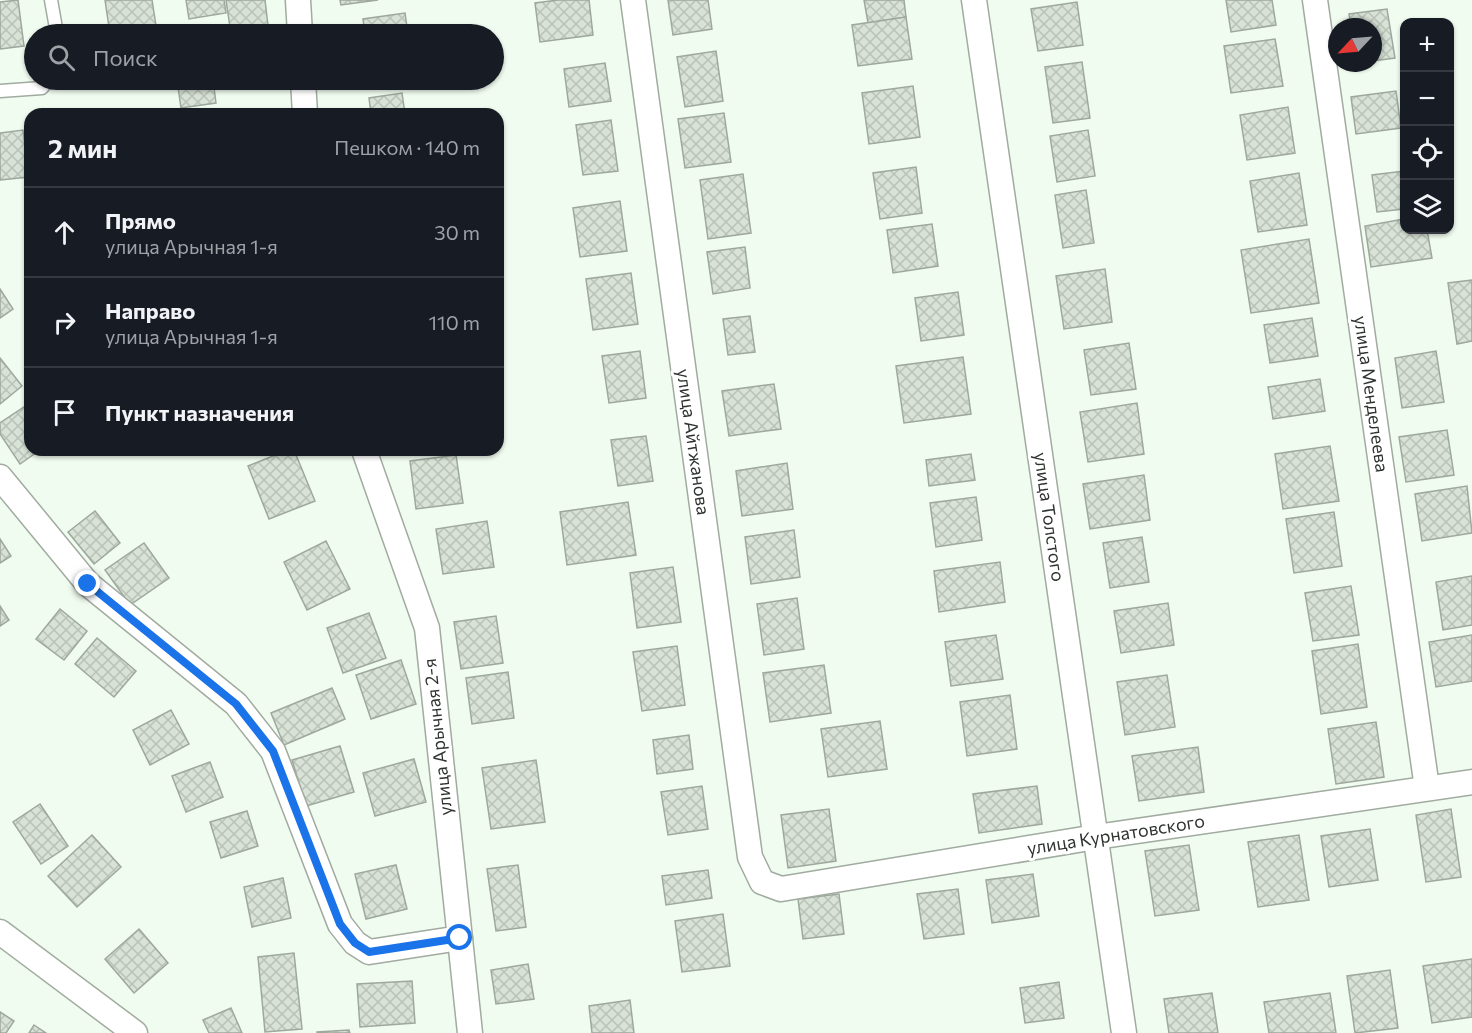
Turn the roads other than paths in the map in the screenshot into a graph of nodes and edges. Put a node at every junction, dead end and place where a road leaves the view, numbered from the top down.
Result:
1 (51, 0) edge
2 (298, 0) edge
3 (633, 0) edge
4 (974, 0) edge
5 (1315, 0) edge
6 (55, 24) edge
7 (299, 24) edge
8 (24, 89) edge
9 (304, 90) edge
10 (0, 91) edge
11 (305, 108) edge
12 (366, 456) edge
13 (0, 477) edge
14 (1472, 782) edge
15 (1427, 788) junction
16 (1096, 837) junction
17 (762, 882) joint
18 (0, 932) edge
19 (460, 938) junction
20 (135, 1033) edge
21 (470, 1033) edge
22 (1124, 1033) edge

1 - 6 lane
2 - 7 street
3 - 17 street, улица Айтжанова
4 - 16 street, улица Толстого
5 - 15 street, улица Менделеева
8 - 10 lane
9 - 11 street
12 - 19 street, улица Арычная 2-я
13 - 19 street
14 - 15 street, улица Курнатовского
15 - 16 street, улица Курнатовского
16 - 17 street, улица Курнатовского
16 - 22 street, улица Толстого
18 - 20 street
19 - 21 street, улица Арычная 2-я

